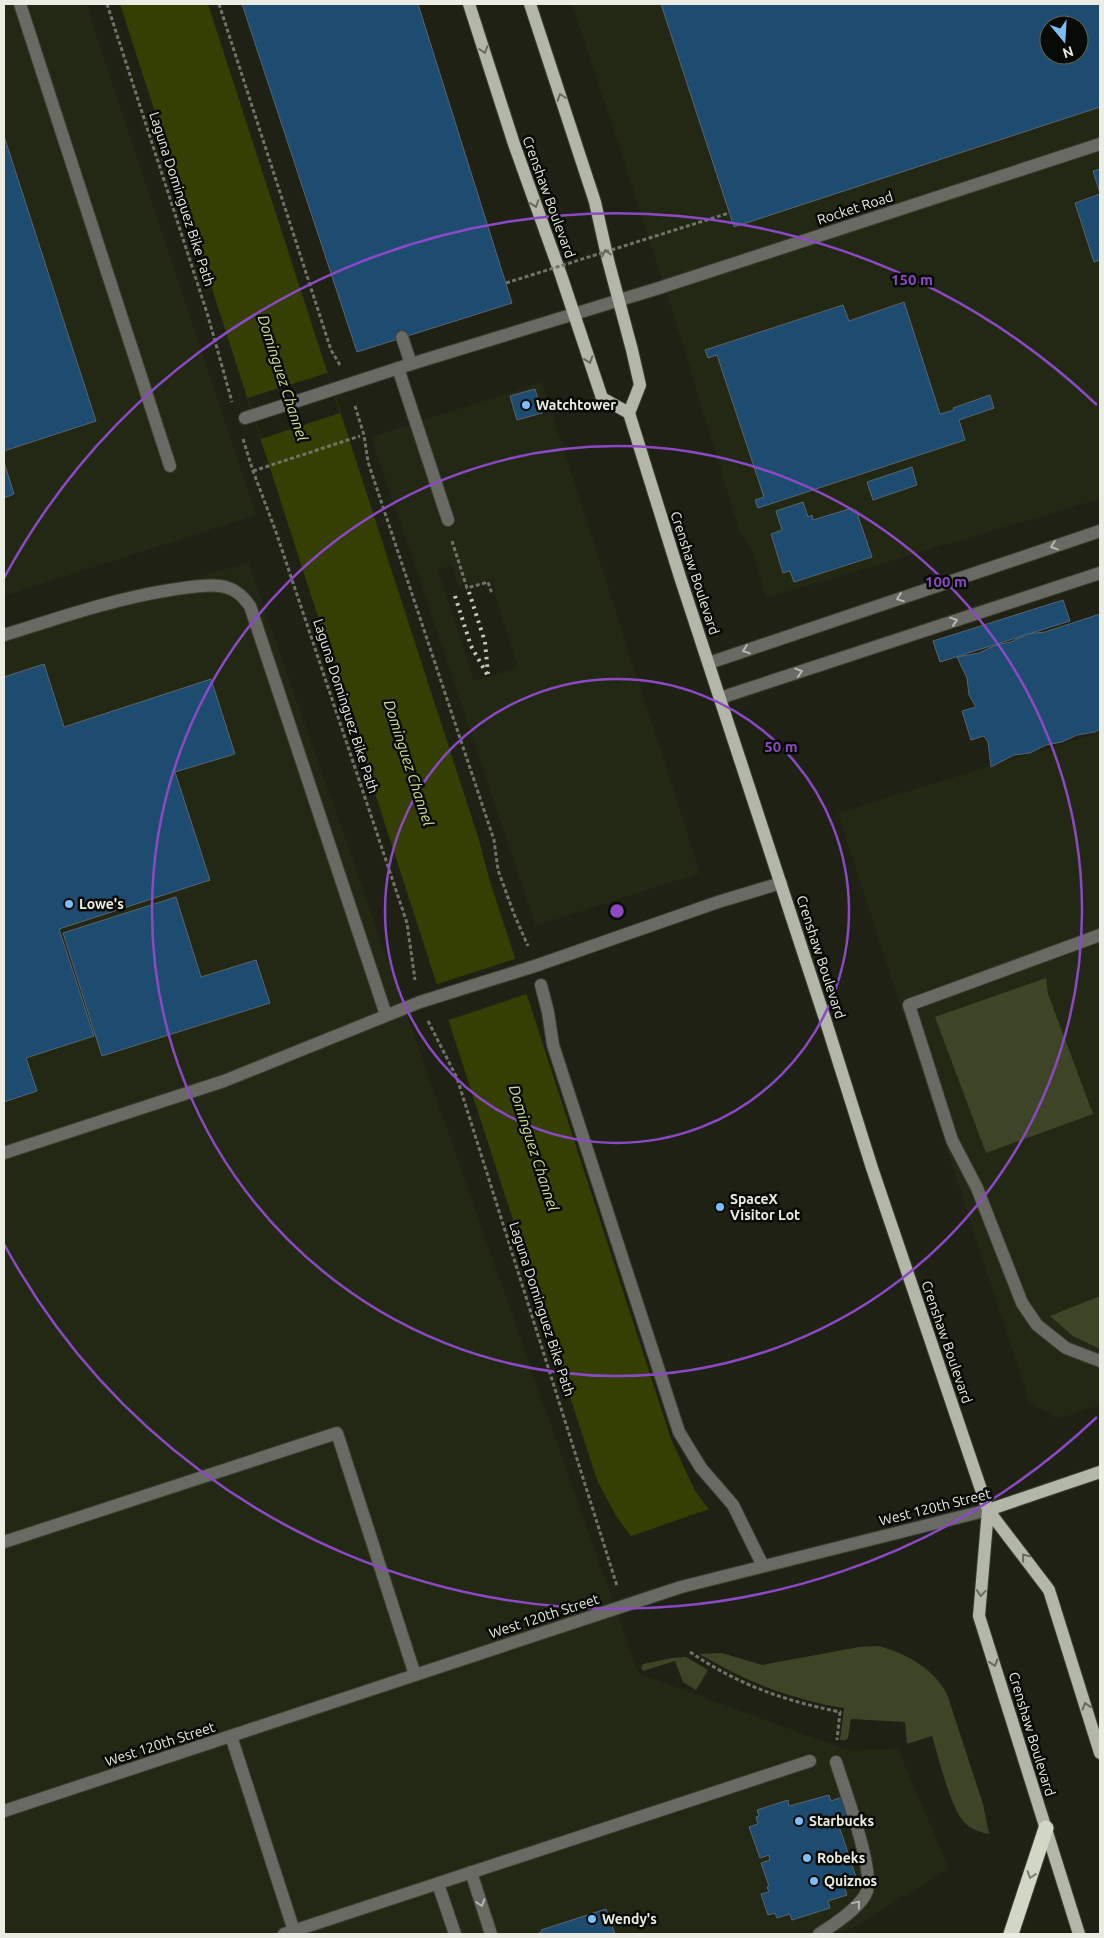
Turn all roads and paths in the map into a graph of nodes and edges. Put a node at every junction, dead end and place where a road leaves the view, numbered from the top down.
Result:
1 (20, 4) edge
2 (107, 4) edge
3 (219, 4) edge
4 (469, 4) edge
5 (530, 4) edge
6 (1100, 144) edge
7 (729, 213) dead end
8 (506, 283) dead end
9 (619, 300) junction
10 (574, 314) junction
11 (402, 337) dead end
12 (411, 364) junction
13 (398, 368) junction
14 (344, 386) junction
15 (232, 402) dead end
16 (629, 413) junction
17 (246, 418) dead end
18 (360, 436) dead end
19 (244, 443) dead end
20 (170, 466) dead end
21 (253, 471) junction
22 (448, 520) dead end
23 (1100, 531) edge
24 (459, 563) dead end
25 (1100, 573) edge
26 (492, 594) dead end
27 (4, 635) edge
28 (709, 663) junction
29 (720, 698) junction
30 (781, 883) junction
31 (1100, 935) edge
32 (530, 967) junction
33 (415, 980) dead end
34 (541, 985) dead end
35 (386, 1014) junction
36 (429, 1024) dead end
37 (4, 1153) edge
38 (1100, 1361) edge
39 (1100, 1472) edge
40 (988, 1510) junction
41 (4, 1542) edge
42 (762, 1566) junction
43 (624, 1606) junction
44 (690, 1652) dead end
45 (415, 1675) junction
46 (231, 1736) junction
47 (837, 1740) dead end
48 (1100, 1752) edge
49 (810, 1761) dead end
50 (836, 1762) dead end
51 (4, 1811) edge
52 (1046, 1828) junction
53 (471, 1872) junction
54 (438, 1884) junction
55 (291, 1933) edge
56 (455, 1934) edge
57 (491, 1934) edge
58 (819, 1934) edge
59 (1010, 1934) edge
60 (1079, 1934) edge

1 - 20 street
2 - 15 path, Laguna Dominguez Bike Path
3 - 14 path
4 -> 10 main road, Crenshaw Boulevard
9 -> 5 main road
6 - 9 street, Rocket Road
7 - 8 path, bridge
9 - 10 street, Rocket Road
9 - 16 main road
10 - 12 street, Rocket Road
10 -> 16 main road, Crenshaw Boulevard
11 - 12 street
12 - 13 street, Rocket Road
13 - 14 street, Rocket Road
13 - 22 street
14 - 17 street, Rocket Road
14 - 32 path
16 - 28 main road, Crenshaw Boulevard
18 - 21 path
19 - 21 path, Laguna Dominguez Bike Path
21 - 33 path, Laguna Dominguez Bike Path
23 -> 28 street
24 - 26 path
29 -> 25 street
27 - 35 street
28 - 29 main road, Crenshaw Boulevard
29 - 30 main road, Crenshaw Boulevard
30 - 32 street
30 - 40 main road, Crenshaw Boulevard
31 - 38 street
32 - 35 street
34 - 42 street
35 - 37 street
36 - 43 path, Laguna Dominguez Bike Path
39 - 40 main road, West 120th Street
40 - 42 street, West 120th Street
48 -> 40 main road, Crenshaw Boulevard
40 -> 52 main road, Crenshaw Boulevard
41 - 45 street
42 - 43 street, West 120th Street
43 - 45 street, West 120th Street
44 - 47 path
45 - 46 street, West 120th Street
46 - 51 street, West 120th Street
46 - 55 street
49 - 53 street
58 -> 50 street
52 -> 59 highway
52 - 60 main road, Crenshaw Boulevard
53 - 54 street
53 -> 57 street
54 - 55 street
54 - 56 street

